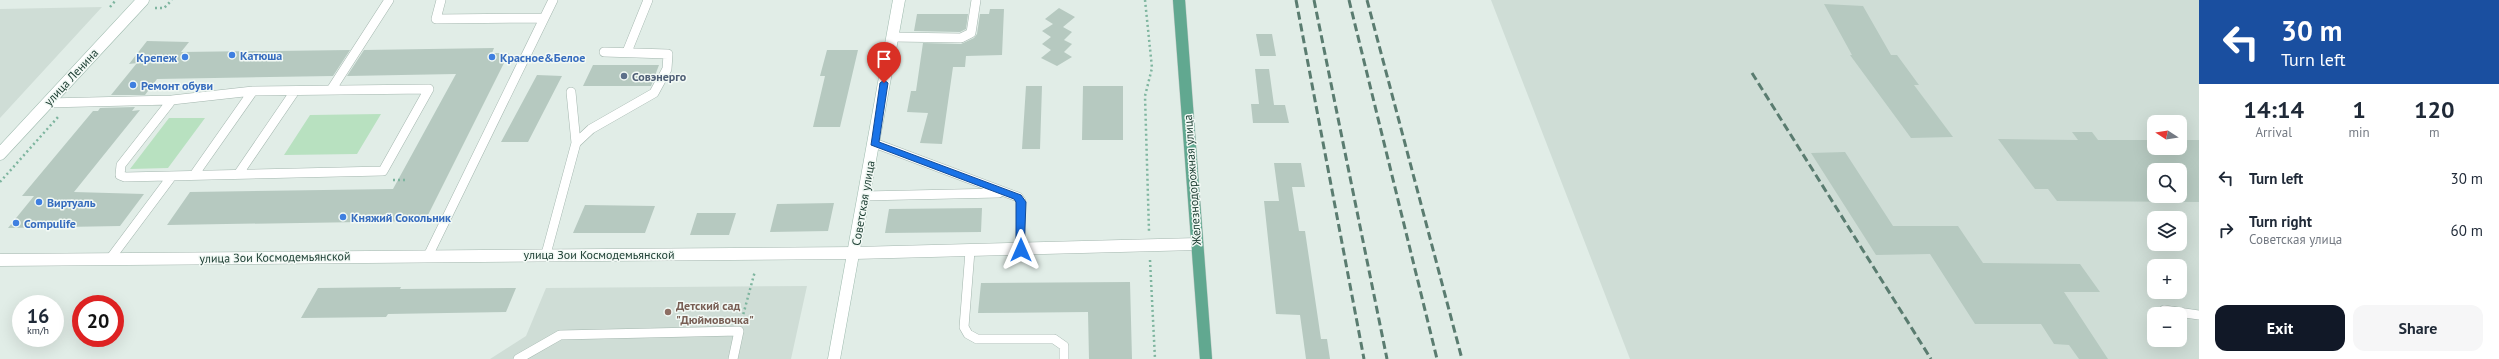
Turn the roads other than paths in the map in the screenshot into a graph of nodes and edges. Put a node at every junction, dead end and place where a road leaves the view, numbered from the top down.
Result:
1 (143, 0) edge
2 (389, 0) edge
3 (441, 0) edge
4 (553, 0) edge
5 (648, 0) edge
6 (899, 0) edge
7 (976, 0) edge
8 (1179, 0) edge
9 (544, 18) junction
10 (892, 37) junction
11 (604, 52) dead end
12 (627, 52) junction
13 (331, 90) junction
14 (253, 91) junction
15 (295, 91) junction
16 (571, 92) dead end
17 (172, 100) junction
18 (47, 103) junction
19 (576, 143) junction
20 (874, 143) junction
21 (0, 154) edge
22 (239, 173) junction
23 (194, 175) junction
24 (172, 176) junction
25 (1004, 193) junction
26 (864, 196) junction
27 (1197, 244) junction
28 (1021, 250) junction
29 (970, 251) junction
30 (854, 253) junction
31 (546, 254) junction
32 (428, 256) junction
33 (110, 259) junction
34 (0, 260) edge
35 (2187, 313) edge
36 (2199, 315) edge
37 (518, 359) edge
38 (732, 359) edge
39 (834, 359) edge
40 (1064, 359) edge
41 (1206, 359) edge

1 - 18 street, улица Ленина
2 - 13 lane
3 - 9 lane
4 - 9 lane
5 - 12 lane
6 - 10 street, Советская улица
7 - 10 lane
8 - 27 main road, Железнодорожная улица
9 - 32 lane
10 - 20 street, Советская улица
11 - 12 lane
12 - 19 lane
13 - 15 lane
13 - 22 lane
14 - 15 lane
14 - 17 lane
14 - 23 lane
15 - 22 lane
16 - 19 lane
17 - 18 lane
17 - 24 lane
18 - 21 street, улица Ленина
19 - 31 lane
20 - 25 lane
20 - 26 street, Советская улица
22 - 23 lane
23 - 24 lane
24 - 33 lane
25 - 26 lane
25 - 28 lane
26 - 30 street, Советская улица
27 - 28 street, улица Зои Космодемьянской
27 - 41 main road, Железнодорожная улица
28 - 29 street, улица Зои Космодемьянской
29 - 30 street, улица Зои Космодемьянской
29 - 40 lane
30 - 31 street, улица Зои Космодемьянской
30 - 39 street, Советская улица
31 - 32 street, улица Зои Космодемьянской
32 - 33 street, улица Зои Космодемьянской
33 - 34 street, улица Зои Космодемьянской
35 - 36 lane
37 - 38 lane

